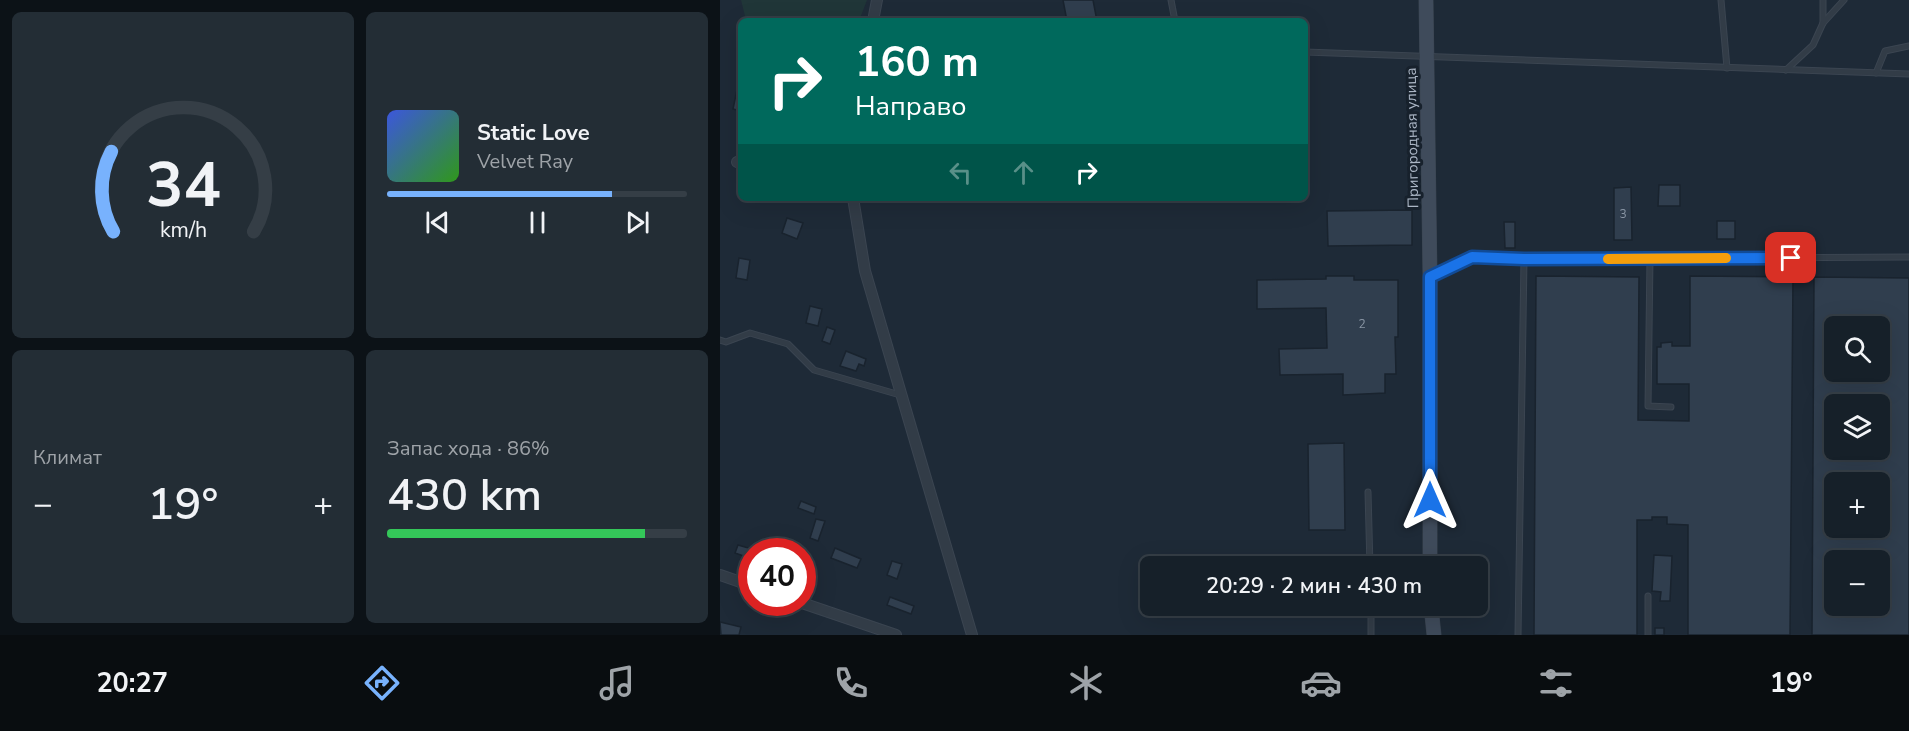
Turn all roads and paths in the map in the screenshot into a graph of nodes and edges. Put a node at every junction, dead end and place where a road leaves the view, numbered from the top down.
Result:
1 (877, 0) edge
2 (1171, 0) edge
3 (1426, 0) edge
4 (1721, 0) edge
5 (1823, 0) edge
6 (1844, 0) edge
7 (874, 18) edge
8 (1174, 18) edge
9 (1823, 23) junction
10 (1909, 46) edge
11 (1308, 52) edge
12 (1428, 56) junction
13 (1727, 68) junction
14 (1786, 70) junction
15 (1876, 73) junction
16 (1909, 74) edge
17 (852, 201) edge
18 (1909, 257) edge
19 (1650, 258) junction
20 (1524, 259) junction
21 (1430, 277) junction
22 (720, 340) edge
23 (901, 395) junction
24 (1671, 407) dead end
25 (1368, 492) dead end
26 (1370, 556) edge
27 (1430, 556) edge
28 (720, 575) edge
29 (738, 581) edge
30 (1648, 596) dead end
31 (816, 608) edge
32 (1371, 616) edge
33 (1432, 616) edge
34 (896, 635) edge
35 (972, 635) edge
36 (1371, 635) edge
37 (1434, 635) edge
38 (1518, 635) edge
39 (1648, 635) edge

1 - 7 street
2 - 8 lane
3 - 12 street, Пригородная улица
4 - 13 lane
5 - 9 lane
6 - 9 lane
9 - 14 lane
10 - 15 lane
11 - 12 lane
12 - 13 lane
12 - 21 street, Пригородная улица
13 - 14 lane
14 - 15 lane
15 - 16 lane
17 - 23 street
18 - 19 lane
19 - 20 lane
19 - 24 lane
20 - 21 lane
20 - 38 lane
21 - 27 street, Пригородная улица
22 - 23 lane
23 - 35 street
25 - 26 lane
28 - 29 street
30 - 39 lane
31 - 34 street
32 - 36 lane
33 - 37 street

